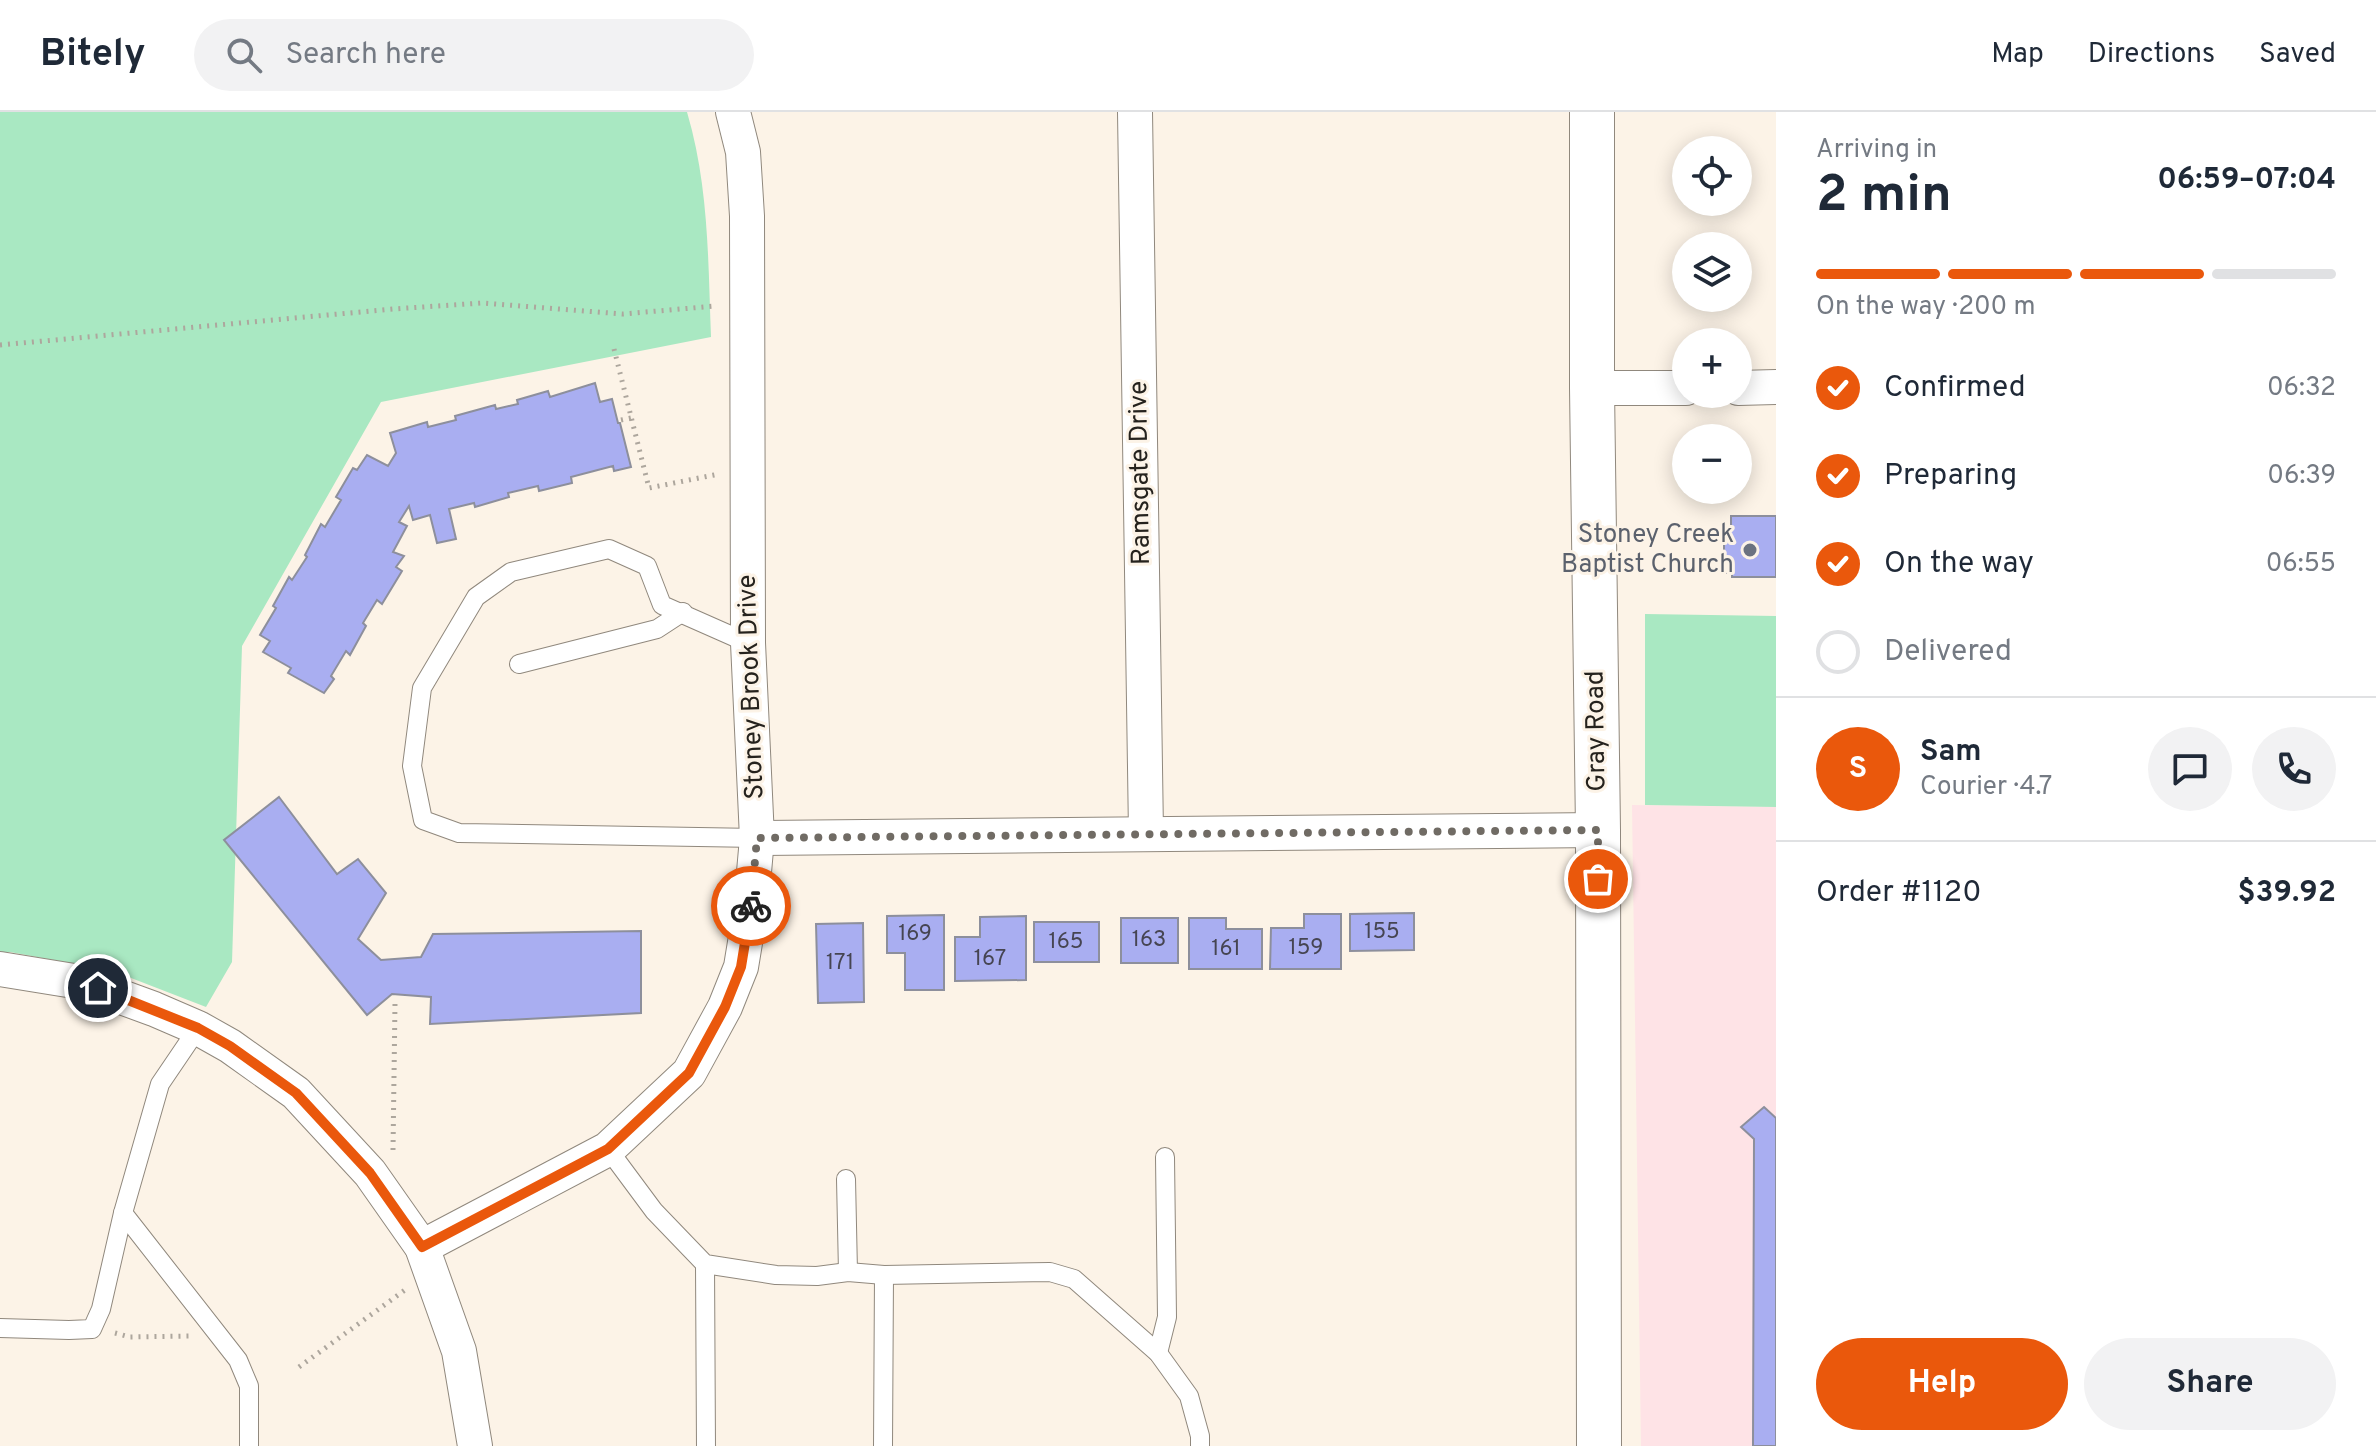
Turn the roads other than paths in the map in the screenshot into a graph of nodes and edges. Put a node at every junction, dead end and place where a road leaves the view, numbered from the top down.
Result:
1 (733, 112) edge
2 (1135, 112) edge
3 (1592, 112) edge
4 (1776, 387) edge
5 (1592, 388) junction
6 (1672, 388) edge
7 (1752, 388) edge
8 (683, 612) junction
9 (748, 643) junction
10 (519, 664) dead end
11 (1598, 830) junction
12 (1146, 833) junction
13 (757, 838) junction
14 (0, 969) edge
15 (198, 1028) junction
16 (608, 1149) junction
17 (1165, 1157) dead end
18 (846, 1179) dead end
19 (123, 1213) junction
20 (427, 1261) junction
21 (705, 1264) junction
22 (848, 1272) junction
23 (884, 1275) junction
24 (0, 1328) edge
25 (1158, 1353) junction
26 (249, 1446) edge
27 (475, 1446) edge
28 (706, 1446) edge
29 (883, 1446) edge
30 (1200, 1446) edge
31 (1599, 1446) edge

1 - 9 street, Stoney Brook Drive
2 - 12 street, Ramsgate Drive
3 - 5 main road, Gray Road
4 - 7 street
5 - 6 street
5 - 11 main road, Gray Road
8 - 9 lane
8 - 10 lane
8 - 13 lane
9 - 13 street, Stoney Brook Drive
11 - 12 street
11 - 31 main road, Gray Road
12 - 13 street
13 - 16 street, Stoney Brook Drive
14 - 15 street
15 - 19 lane
15 - 20 street
16 - 20 street, Stoney Brook Drive
16 - 21 lane
17 - 25 lane
18 - 22 lane
19 - 24 lane
19 - 26 lane
20 - 27 street
21 - 22 lane
21 - 28 lane
22 - 23 lane
23 - 25 lane
23 - 29 lane
25 - 30 lane

